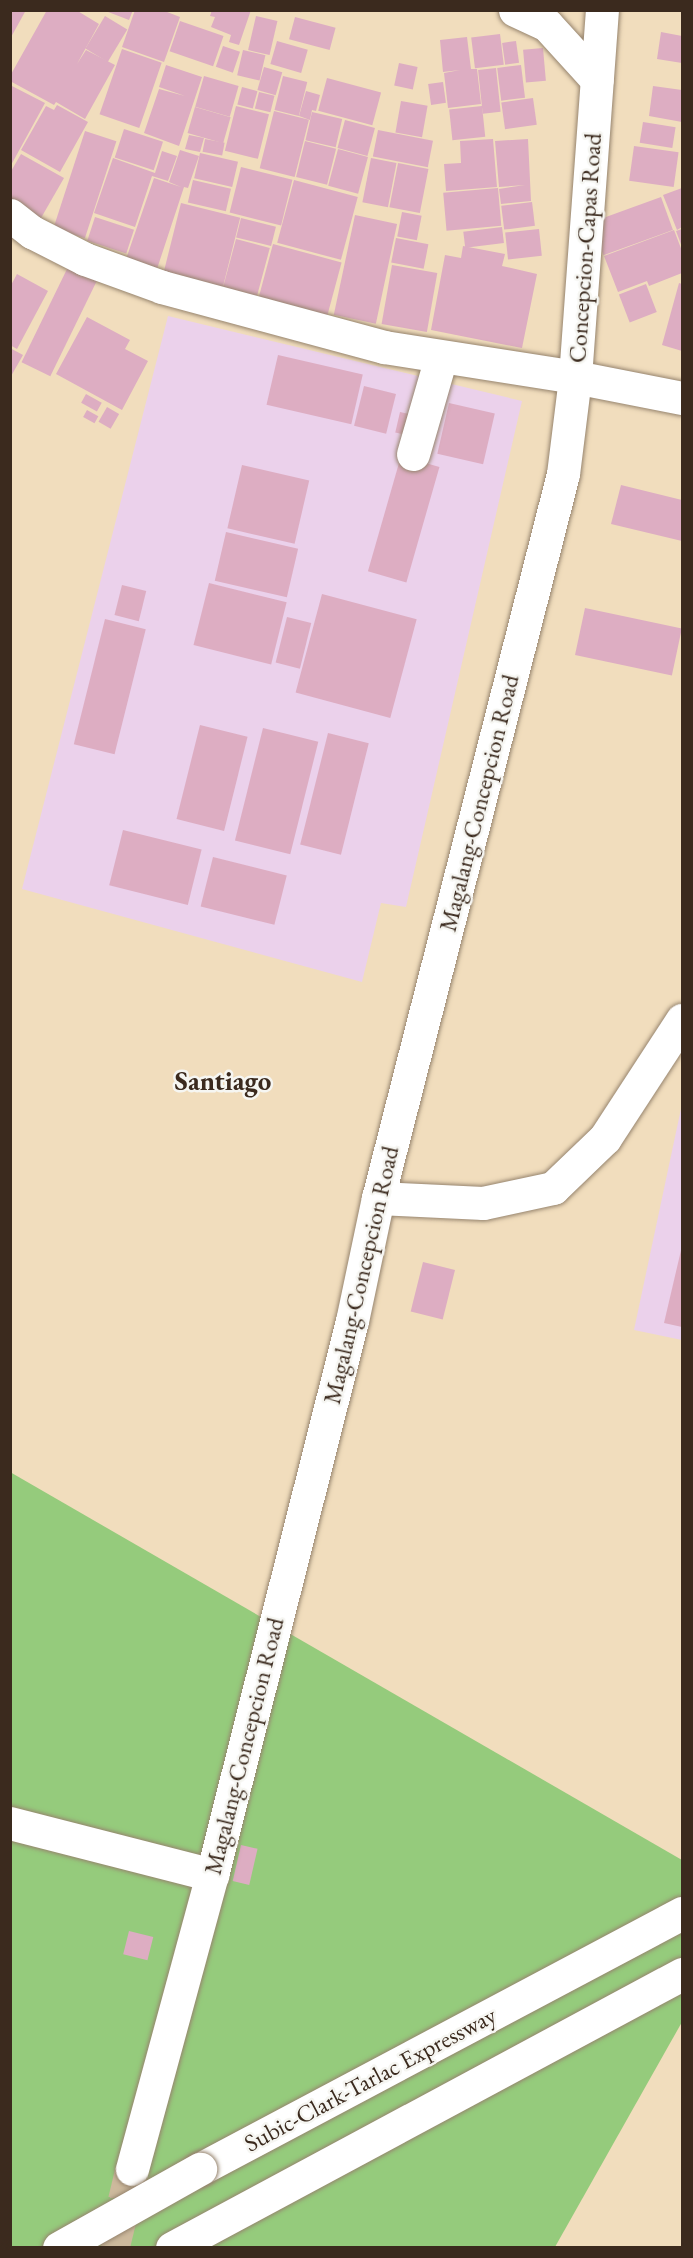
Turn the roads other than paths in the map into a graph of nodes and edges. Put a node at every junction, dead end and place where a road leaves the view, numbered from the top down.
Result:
1 (515, 10) edge
2 (601, 24) edge
3 (597, 80) junction
4 (10, 215) edge
5 (441, 357) junction
6 (575, 377) junction
7 (682, 398) edge
8 (412, 454) dead end
9 (682, 1020) edge
10 (378, 1198) junction
11 (10, 1823) edge
12 (212, 1875) junction
13 (682, 1914) edge
14 (682, 1974) edge
15 (132, 2169) tunnel mouth
16 (178, 2244) edge
17 (59, 2247) edge

1 - 3 main road
2 - 3 main road, Concepcion-Capas Road
3 - 6 main road, Concepcion-Capas Road
4 - 5 main road
5 - 6 main road
5 - 8 main road
6 - 7 main road, Concepcion-Capas Road
6 - 10 main road, Magalang-Concepcion Road
9 - 10 main road
10 - 12 main road, Magalang-Concepcion Road
11 - 12 main road
12 - 15 main road, Magalang-Concepcion Road
13 - 17 main road, Subic-Clark-Tarlac Expressway, bridge
14 - 16 main road

